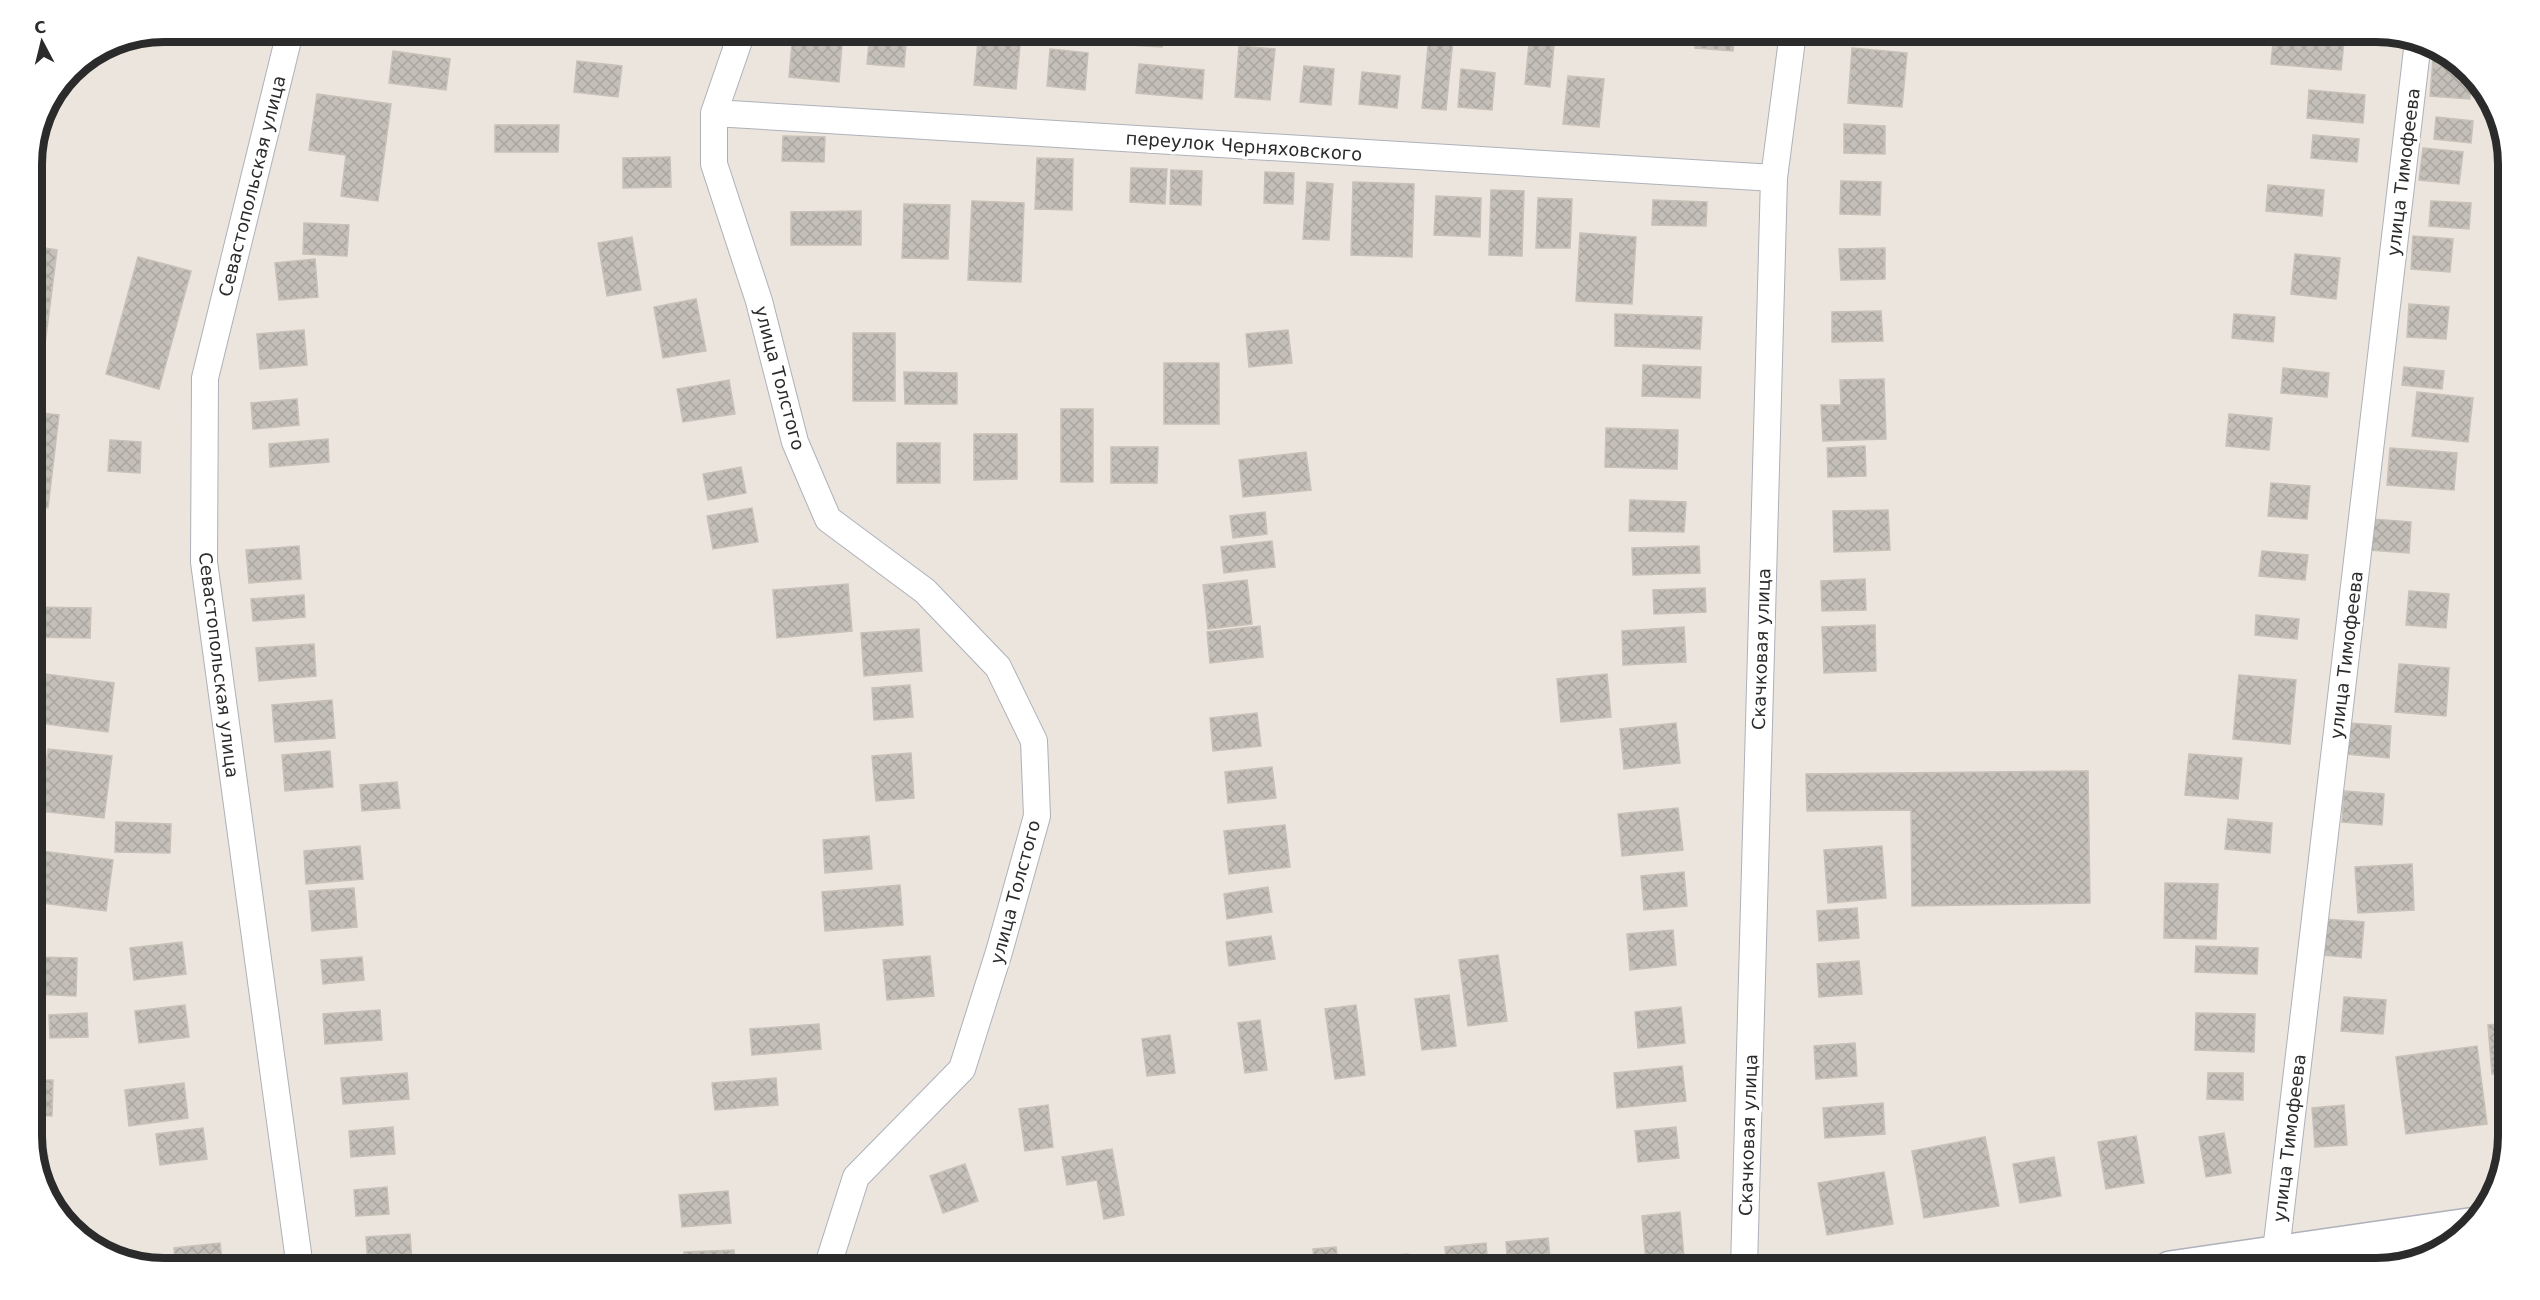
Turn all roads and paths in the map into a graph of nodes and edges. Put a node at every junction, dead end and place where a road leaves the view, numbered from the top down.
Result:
1 (288, 42) edge
2 (739, 42) edge
3 (1792, 42) edge
4 (2417, 49) edge
5 (714, 113) junction
6 (1774, 178) junction
7 (2458, 1227) edge
8 (299, 1258) edge
9 (830, 1258) edge
10 (1744, 1258) edge
11 (2275, 1258) edge
12 (2286, 1258) edge

1 - 8 street, Севастопольская улица
2 - 5 street, улица Толстого
3 - 6 street, Скачковая улица
4 - 11 street, улица Тимофеева
5 - 6 street, переулок Черняховского
5 - 9 street, улица Толстого
6 - 10 street, Скачковая улица
7 - 12 main road

